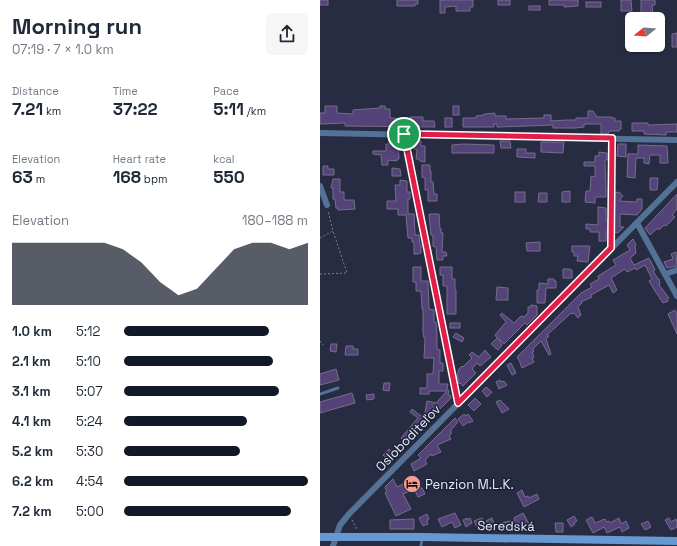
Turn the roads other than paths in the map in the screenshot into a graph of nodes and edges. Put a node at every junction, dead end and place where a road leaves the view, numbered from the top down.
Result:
1 (320, 133) edge
2 (404, 134) junction
3 (612, 138) junction
4 (677, 140) edge
5 (677, 182) edge
6 (320, 186) edge
7 (327, 205) road end
8 (637, 223) junction
9 (611, 248) junction
10 (677, 270) edge
11 (665, 274) junction
12 (677, 296) edge
13 (338, 388) dead end
14 (320, 394) edge
15 (458, 403) junction
16 (335, 536) junction
17 (320, 537) edge
18 (320, 541) edge
19 (677, 541) edge
20 (422, 543) edge
21 (333, 546) edge

1 - 2 street
2 - 3 street
2 - 15 street
3 - 4 street
3 - 9 lane
5 - 8 street, Osloboditeľov
6 - 7 street
8 - 9 street, Osloboditeľov
8 - 11 street
9 - 15 street, Osloboditeľov
10 - 11 street
11 - 12 street
13 - 14 lane
15 - 16 street, Osloboditeľov
16 - 17 street, Seredská
16 - 18 street, Seredská
16 - 20 street, Seredská
16 - 21 street, Osloboditeľov
19 - 20 street, Seredská

